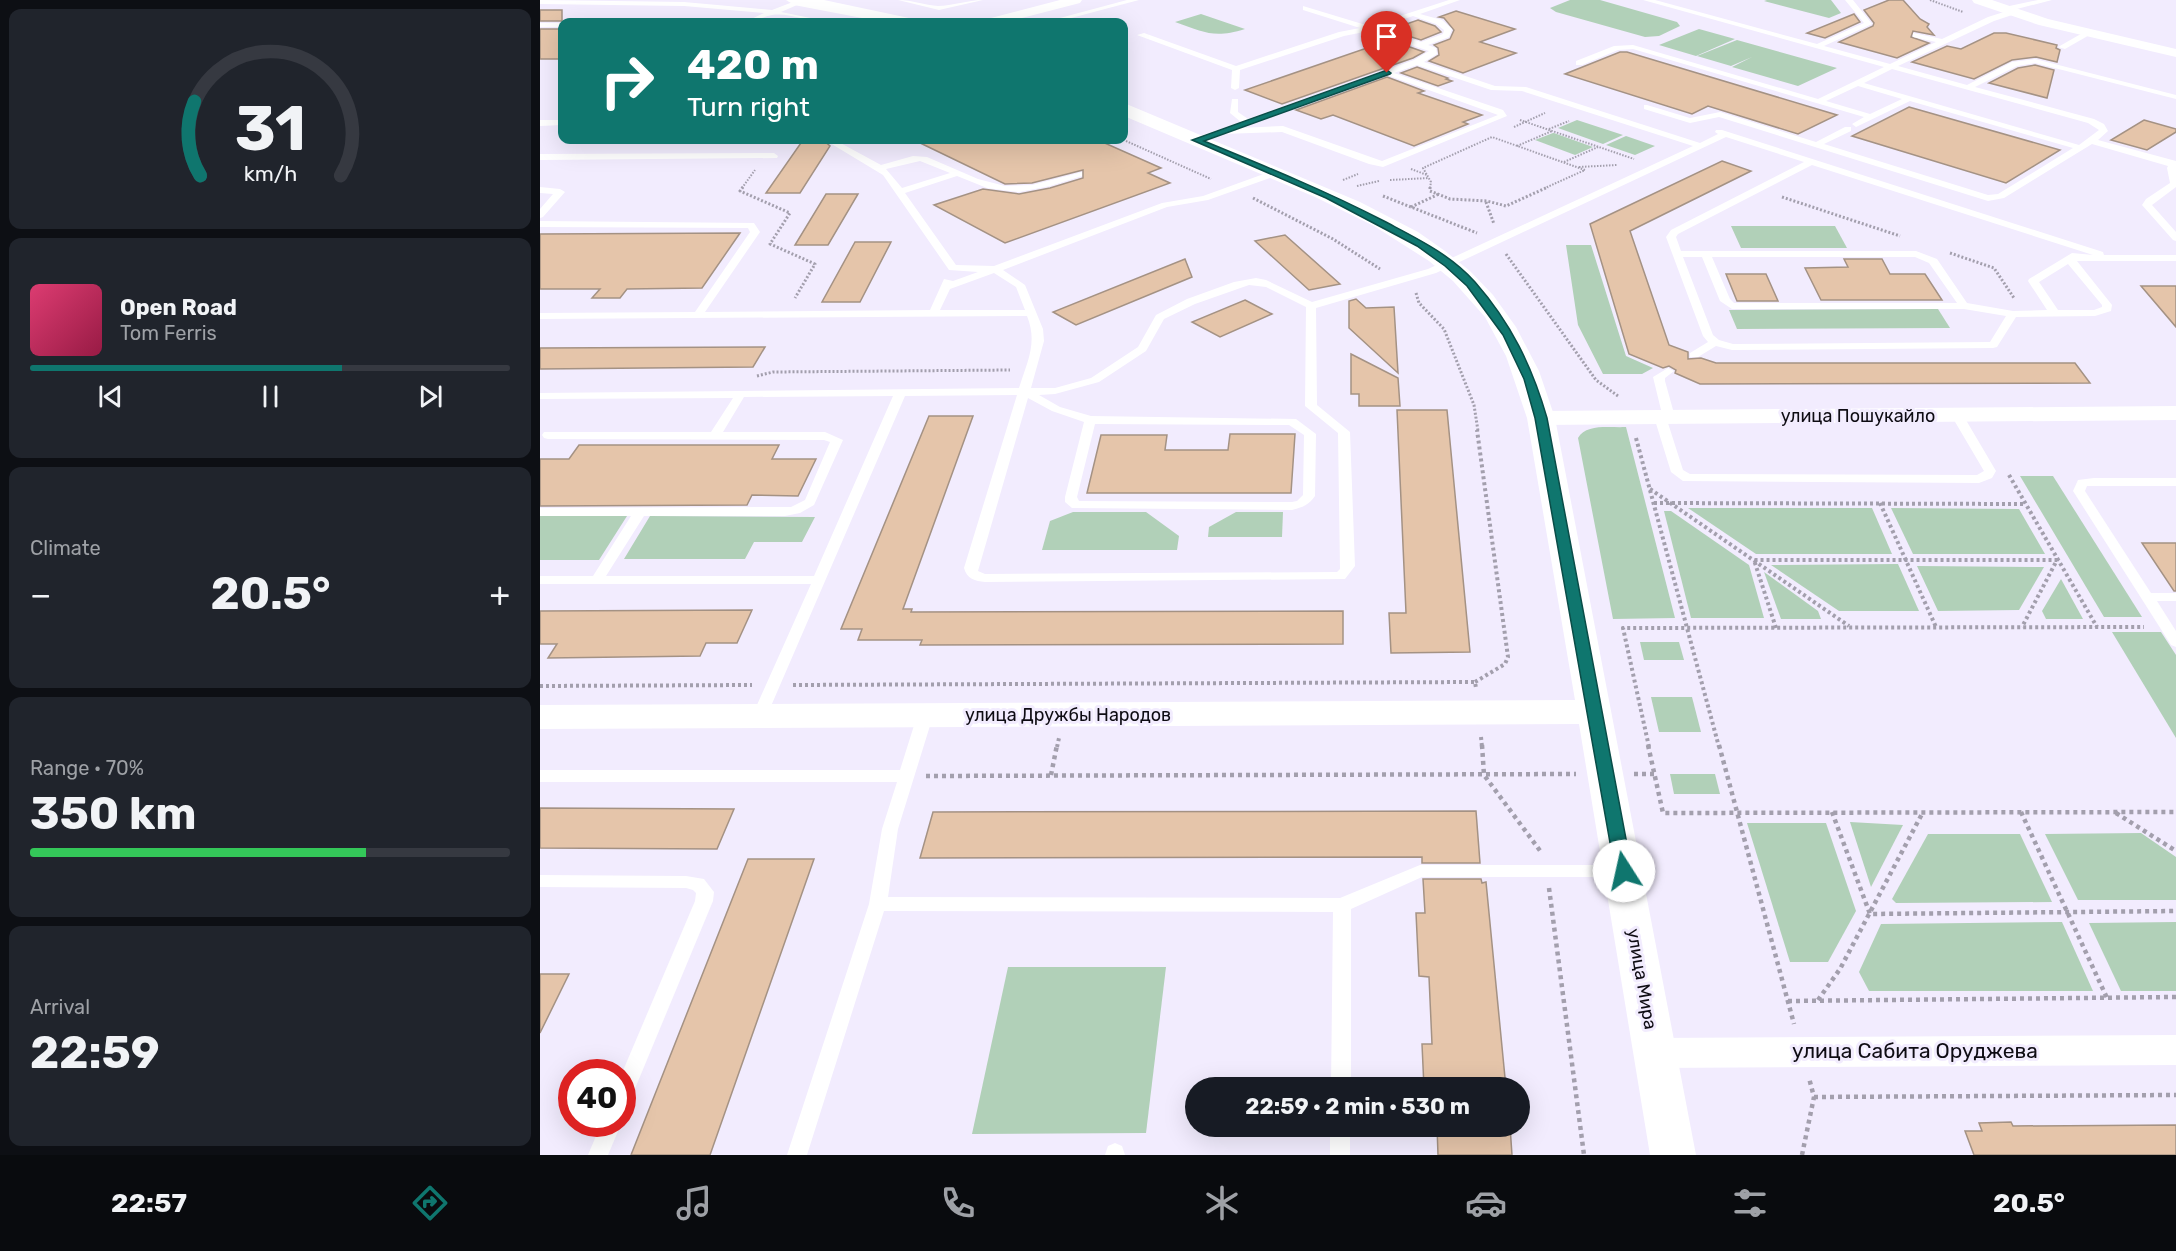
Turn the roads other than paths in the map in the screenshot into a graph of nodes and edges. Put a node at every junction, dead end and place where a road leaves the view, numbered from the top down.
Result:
1 (902, 0) edge
2 (940, 0) edge
3 (979, 0) edge
4 (1074, 0) edge
5 (1135, 0) edge
6 (1453, 0) edge
7 (1647, 0) edge
8 (1849, 0) edge
9 (1979, 0) edge
10 (2048, 0) edge
11 (806, 1) edge
12 (540, 2) edge
13 (956, 6) junction
14 (1306, 8) dead end
15 (2008, 11) junction
16 (774, 12) junction
17 (1413, 14) junction
18 (758, 18) edge
19 (805, 18) edge
20 (885, 18) edge
21 (1008, 18) edge
22 (1065, 18) edge
23 (1868, 24) junction
24 (540, 25) edge
25 (558, 25) edge
26 (1879, 26) dead end
27 (1370, 28) junction
28 (540, 31) edge
29 (558, 31) edge
30 (2089, 33) junction
31 (1141, 35) dead end
32 (1916, 35) dead end
33 (1943, 42) junction
34 (1421, 45) junction
35 (1818, 46) junction
36 (2062, 47) dead end
37 (2176, 53) edge
38 (2047, 55) dead end
39 (2035, 61) junction
40 (1417, 62) junction
41 (1579, 63) dead end
42 (1892, 66) junction
43 (1236, 69) junction
44 (1387, 73) junction
45 (1857, 83) junction
46 (1968, 87) junction
47 (1235, 88) dead end
48 (2176, 97) edge
49 (1908, 99) junction
50 (1235, 101) dead end
51 (1820, 101) junction
52 (1647, 106) dead end
53 (1128, 110) edge
54 (1872, 117) junction
55 (1739, 121) junction
56 (1247, 122) junction
57 (540, 123) edge
58 (558, 123) edge
59 (1722, 133) junction
60 (1210, 136) junction
61 (2091, 141) junction
62 (836, 144) edge
63 (1696, 145) junction
64 (1816, 145) junction
65 (2081, 148) junction
66 (769, 156) road end
67 (540, 157) edge
68 (1811, 162) junction
69 (2176, 165) edge
70 (880, 168) junction
71 (958, 173) junction
72 (1275, 173) junction
73 (1079, 174) dead end
74 (1914, 175) junction
75 (1892, 188) junction
76 (540, 190) edge
77 (900, 192) junction
78 (540, 215) edge
79 (540, 224) edge
80 (2176, 238) edge
81 (2084, 249) junction
82 (1677, 254) junction
83 (1706, 254) junction
84 (2069, 258) junction
85 (2112, 258) junction
86 (2176, 258) edge
87 (1449, 264) junction
88 (953, 268) junction
89 (995, 269) junction
90 (945, 287) junction
91 (1311, 306) junction
92 (1964, 306) junction
93 (1032, 313) junction
94 (934, 314) junction
95 (2013, 314) junction
96 (2055, 314) junction
97 (698, 315) junction
98 (540, 316) edge
99 (1714, 342) junction
100 (1694, 355) dead end
101 (1668, 371) dead end
102 (1026, 392) junction
103 (740, 394) junction
104 (900, 394) junction
105 (540, 396) edge
106 (2176, 413) edge
107 (1957, 415) junction
108 (1665, 417) junction
109 (1541, 418) junction
110 (1090, 420) junction
111 (548, 435) dead end
112 (715, 436) junction
113 (2176, 482) edge
114 (540, 512) edge
115 (640, 512) junction
116 (540, 580) edge
117 (597, 580) junction
118 (819, 580) junction
119 (2147, 597) junction
120 (2176, 597) edge
121 (2176, 642) edge
122 (1595, 712) junction
123 (760, 716) junction
124 (925, 716) junction
125 (540, 717) edge
126 (540, 776) edge
127 (907, 776) junction
128 (1624, 871) junction
129 (540, 881) edge
130 (878, 904) junction
131 (1342, 905) junction
132 (2176, 1050) edge
133 (1655, 1053) junction
134 (636, 1063) edge
135 (1341, 1077) edge
136 (606, 1137) edge
137 (1340, 1137) edge
138 (598, 1155) edge
139 (797, 1155) edge
140 (1340, 1155) edge
141 (1673, 1155) edge

1 - 13 lane
2 - 13 lane
3 - 13 lane
4 - 21 street
5 - 22 lane
6 - 17 lane
7 - 35 lane
8 - 23 lane
9 - 15 street
10 - 15 lane
11 - 16 lane
11 - 20 street
12 - 16 lane
14 - 27 lane
15 - 30 street
15 - 33 lane
16 - 18 lane
16 - 19 lane
17 - 27 lane
17 - 34 lane
23 - 26 lane
23 - 35 lane
24 - 25 lane
27 - 34 lane
27 - 43 lane
28 - 29 lane
30 - 36 lane
30 - 37 street
31 - 43 lane
32 - 33 lane
33 - 42 lane
34 - 40 lane
35 - 42 lane
38 - 39 lane
39 - 46 lane
39 - 48 lane
40 - 44 lane
40 - 63 lane
41 - 51 lane
42 - 45 lane
42 - 46 lane
43 - 47 lane
44 - 56 lane
44 - 60 lane
45 - 49 lane
45 - 51 lane
46 - 61 lane
49 - 54 lane
49 - 65 lane
50 - 56 lane
51 - 54 lane
52 - 55 lane
53 - 60 street, улица Мира
54 - 64 lane
55 - 59 lane
55 - 64 lane
56 - 60 lane
57 - 58 lane
59 - 63 lane
59 - 68 lane
60 - 72 street, улица Мира
61 - 65 lane
61 - 69 lane
62 - 70 lane
63 - 87 lane
64 - 74 lane
65 - 74 lane
66 - 67 lane
68 - 75 lane
68 - 82 lane
69 - 80 lane
70 - 71 lane
70 - 77 lane
71 - 73 lane
71 - 77 lane
72 - 87 street, улица Мира
72 - 89 lane
74 - 75 lane
75 - 81 lane
76 - 78 lane
77 - 88 lane
79 - 97 lane
81 - 84 lane
81 - 85 lane
82 - 83 lane
82 - 99 lane
83 - 92 lane
83 - 92 lane
84 - 85 lane
84 - 96 lane
84 - 96 lane
85 - 86 lane
87 - 91 lane
87 - 109 street, улица Мира
88 - 89 lane
88 - 90 lane
89 - 90 lane
89 - 93 lane
90 - 94 lane
91 - 102 lane
91 - 102 lane
92 - 95 lane
93 - 94 lane
93 - 102 lane
94 - 97 lane
95 - 96 lane
95 - 99 lane
97 - 98 lane
99 - 100 lane
101 - 108 lane
102 - 104 lane
102 - 110 lane
103 - 104 lane
103 - 105 lane
103 - 112 lane
104 - 118 lane
106 - 107 street, улица Пошукайло
107 - 108 street, улица Пошукайло
107 - 108 lane
108 - 109 street, улица Пошукайло
109 - 122 street, улица Мира
110 - 110 lane
111 - 112 lane
112 - 115 lane
113 - 119 lane
114 - 115 lane
115 - 117 lane
116 - 117 lane
117 - 118 lane
118 - 123 lane
119 - 120 lane
119 - 121 lane
122 - 124 street, улица Дружбы Народов
122 - 128 street, улица Мира
123 - 124 street, улица Дружбы Народов
123 - 125 street, улица Дружбы Народов
124 - 127 lane
126 - 127 lane
127 - 130 lane
128 - 131 lane
128 - 133 street, улица Мира
129 - 134 lane
130 - 131 lane
130 - 139 lane
131 - 135 lane
132 - 133 street, улица Сабита Оруджева
133 - 141 street, улица Мира
136 - 138 lane
137 - 140 lane

